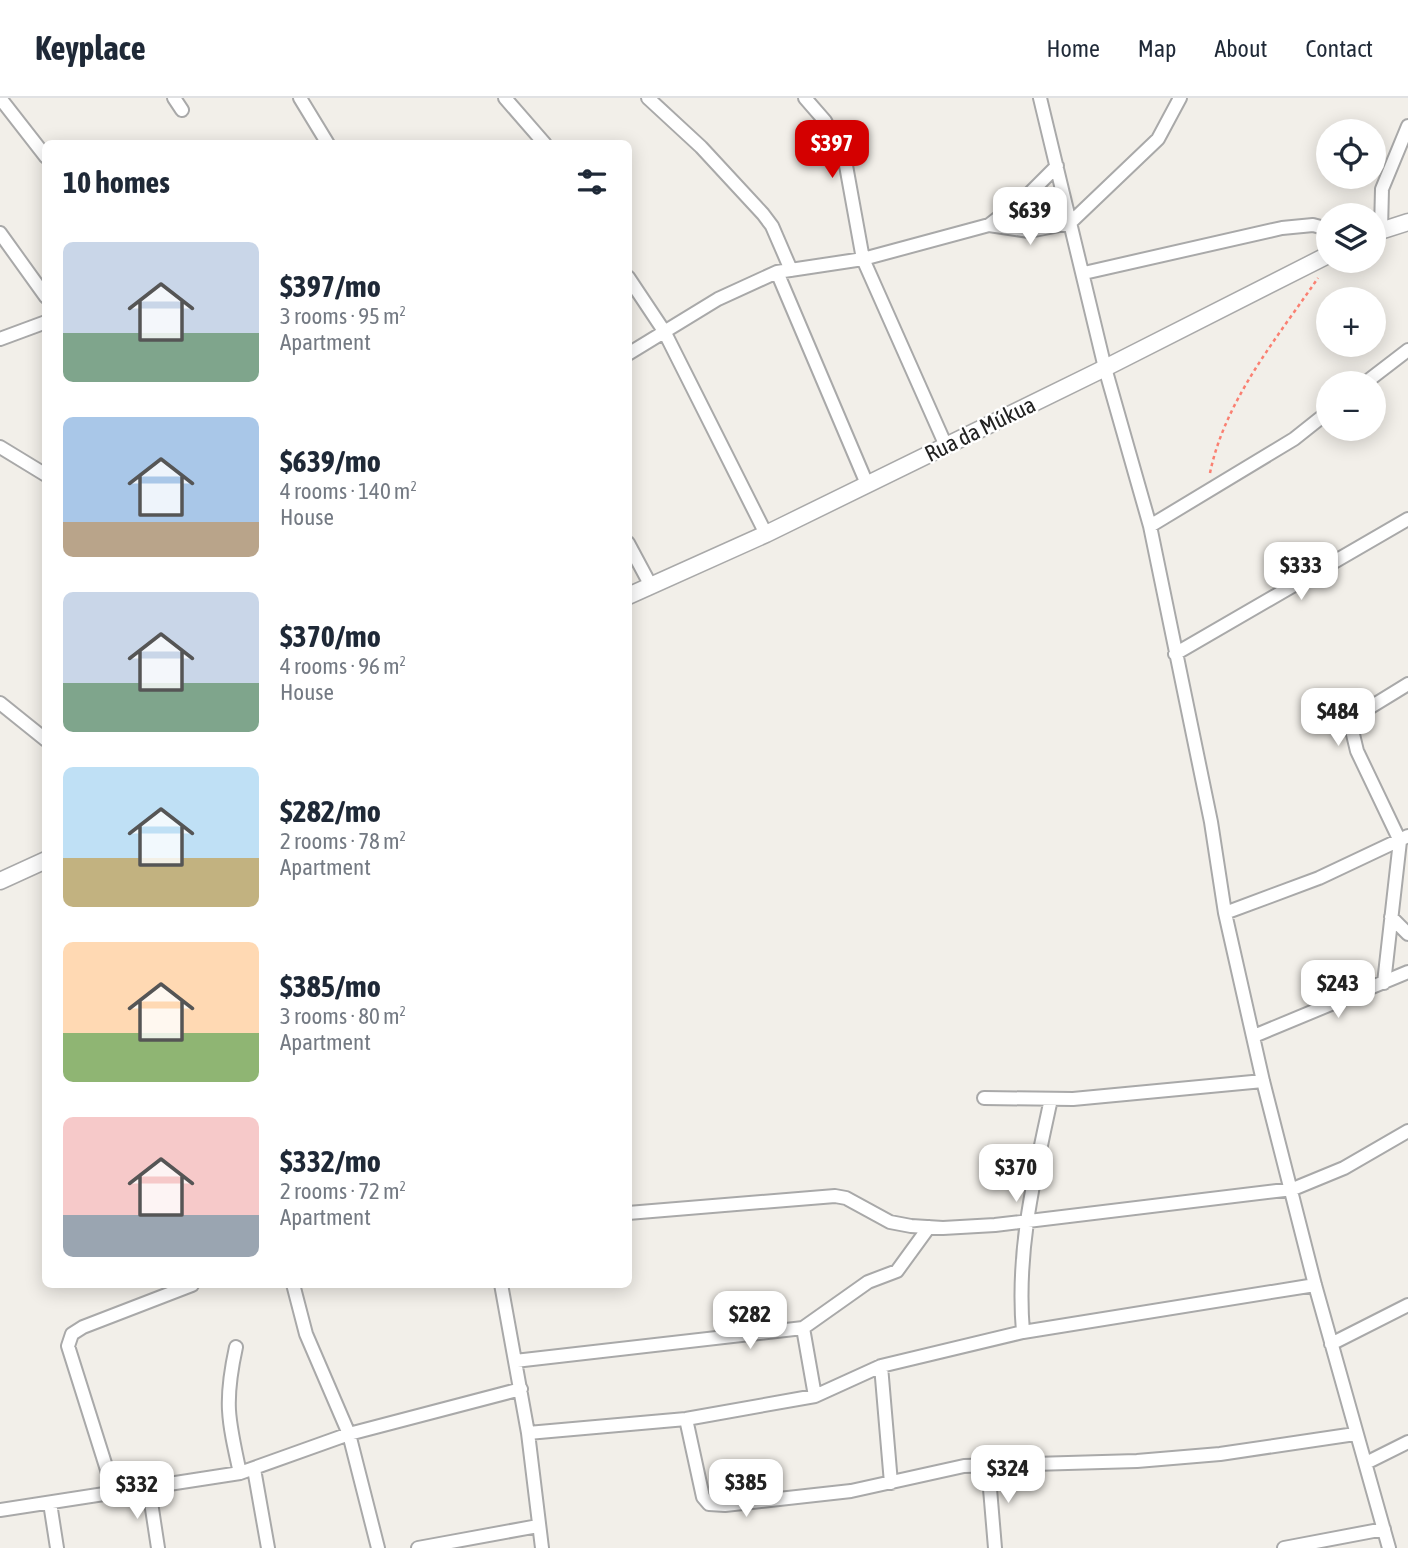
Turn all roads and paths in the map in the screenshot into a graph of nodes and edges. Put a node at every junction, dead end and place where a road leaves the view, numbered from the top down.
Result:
1 (0, 98) edge
2 (174, 98) edge
3 (300, 98) edge
4 (505, 98) edge
5 (648, 98) edge
6 (806, 98) edge
7 (1040, 98) edge
8 (1180, 98) edge
9 (182, 110) dead end
10 (1408, 126) edge
11 (326, 140) edge
12 (542, 140) edge
13 (42, 152) edge
14 (1057, 166) junction
15 (1381, 203) edge
16 (1408, 222) edge
17 (1070, 223) junction
18 (989, 225) junction
19 (1316, 226) edge
20 (1386, 229) edge
21 (0, 233) edge
22 (863, 258) junction
23 (1316, 261) edge
24 (791, 270) junction
25 (777, 272) junction
26 (1084, 273) junction
27 (1321, 273) edge
28 (632, 283) edge
29 (42, 291) edge
30 (42, 323) edge
31 (664, 331) junction
32 (0, 339) edge
33 (1408, 350) edge
34 (632, 351) edge
35 (1105, 369) junction
36 (1381, 371) edge
37 (1316, 422) edge
38 (946, 446) junction
39 (0, 447) edge
40 (42, 473) edge
41 (867, 484) junction
42 (1206, 492) junction
43 (1408, 519) edge
44 (1150, 526) junction
45 (766, 534) junction
46 (632, 550) edge
47 (651, 586) junction
48 (632, 594) edge
49 (1175, 654) junction
50 (1408, 684) edge
51 (0, 703) edge
52 (42, 737) edge
53 (1404, 838) edge
54 (42, 862) edge
55 (0, 881) edge
56 (1225, 913) junction
57 (1391, 917) junction
58 (1408, 934) edge
59 (1408, 972) edge
60 (1384, 983) junction
61 (1254, 1036) junction
62 (1264, 1081) junction
63 (984, 1098) dead end
64 (1051, 1099) junction
65 (1408, 1132) edge
66 (1293, 1189) junction
67 (632, 1213) edge
68 (1025, 1219) junction
69 (929, 1227) junction
70 (1315, 1285) junction
71 (182, 1288) edge
72 (294, 1288) edge
73 (502, 1288) edge
74 (1408, 1305) edge
75 (803, 1328) junction
76 (1023, 1332) junction
77 (1331, 1344) junction
78 (236, 1346) dead end
79 (515, 1361) junction
80 (881, 1366) junction
81 (521, 1389) junction
82 (815, 1396) junction
83 (686, 1419) junction
84 (528, 1433) junction
85 (349, 1434) junction
86 (1355, 1434) junction
87 (1408, 1442) edge
88 (1366, 1463) junction
89 (988, 1465) junction
90 (254, 1469) junction
91 (240, 1473) junction
92 (891, 1483) junction
93 (149, 1489) junction
94 (114, 1492) junction
95 (50, 1503) junction
96 (0, 1510) edge
97 (538, 1526) junction
98 (1384, 1529) junction
99 (57, 1548) edge
100 (158, 1548) edge
101 (268, 1548) edge
102 (378, 1548) edge
103 (418, 1548) edge
104 (542, 1548) edge
105 (995, 1548) edge
106 (1283, 1548) edge
107 (1389, 1548) edge

1 - 13 street
2 - 9 street
3 - 11 street
4 - 12 street
5 - 24 street
6 - 22 street
7 - 14 street
8 - 17 street
10 - 15 street
14 - 17 street
14 - 18 street
16 - 20 street
17 - 18 street
17 - 26 street
18 - 22 street
19 - 26 street
21 - 29 street
22 - 24 street
22 - 38 street
23 - 35 street, Rua da Múkua
24 - 25 street
25 - 31 street
25 - 41 street
26 - 35 street
27 - 42 path
28 - 31 street
30 - 32 street
31 - 34 street
31 - 45 street
33 - 36 street
35 - 38 street, Rua da Múkua
35 - 44 street
37 - 42 street
38 - 41 street, Rua da Múkua
39 - 40 street
41 - 45 street, Rua da Múkua
42 - 44 street
43 - 49 street
44 - 49 street
45 - 47 street, Rua da Múkua
46 - 47 street
47 - 48 street, Rua da Múkua
49 - 56 street
50 - 53 street
51 - 52 street
53 - 56 street
53 - 57 street
54 - 55 street
56 - 61 street
57 - 58 street
57 - 60 street
59 - 60 street
60 - 61 street
61 - 62 street
62 - 64 street
62 - 66 street
63 - 64 street
64 - 68 street
65 - 66 street
66 - 68 street
66 - 70 street
67 - 69 street
68 - 69 street
68 - 76 street
69 - 75 street
70 - 76 street
70 - 77 street
71 - 94 street
72 - 85 street
73 - 79 street
74 - 77 street
75 - 79 street
75 - 82 street
76 - 80 street
77 - 86 street
78 - 91 street
79 - 81 street
80 - 82 street
80 - 92 street
81 - 84 street
81 - 85 street
82 - 83 street
83 - 84 street
83 - 92 street
84 - 97 street
85 - 90 street
85 - 102 street
86 - 88 street
86 - 89 street
87 - 88 street
88 - 98 street
89 - 92 street
89 - 105 street
90 - 91 street
90 - 101 street
91 - 93 street
93 - 94 street
93 - 100 street
94 - 95 street
95 - 96 street
95 - 99 street
97 - 103 street
97 - 104 street
98 - 106 street
98 - 107 street

